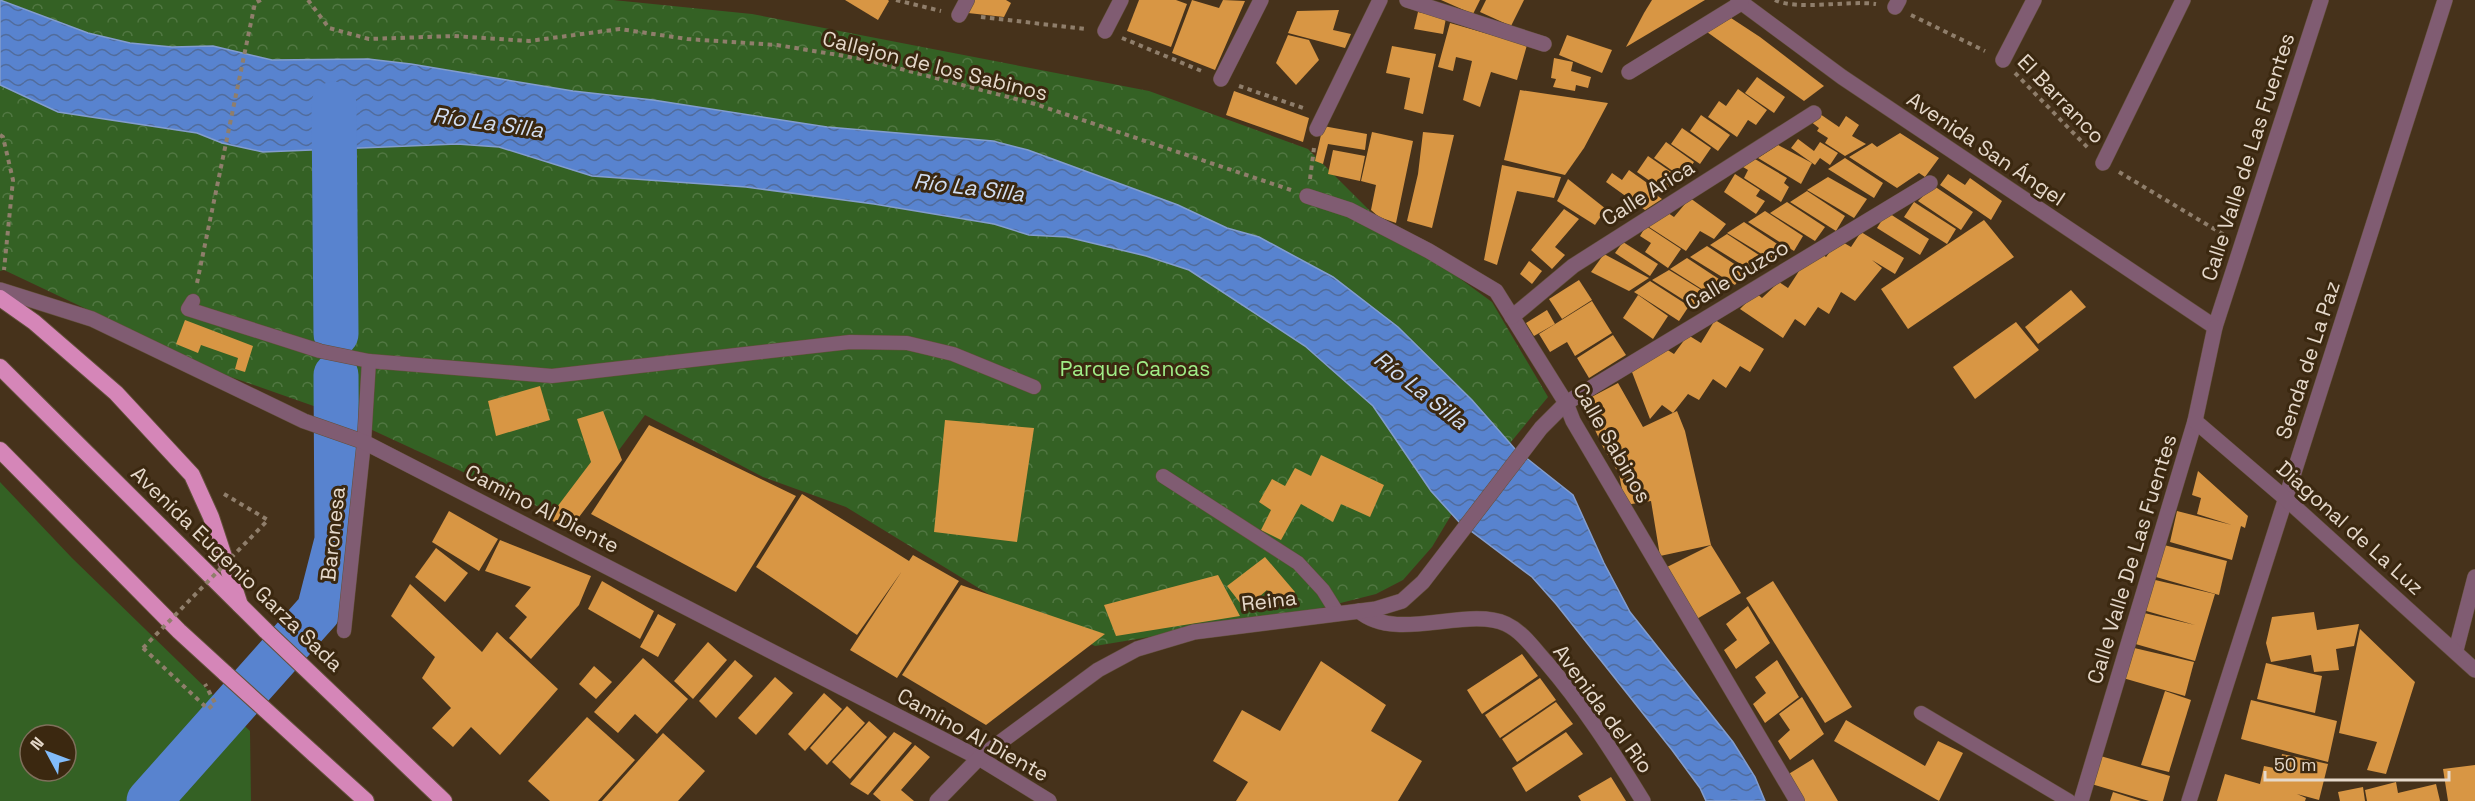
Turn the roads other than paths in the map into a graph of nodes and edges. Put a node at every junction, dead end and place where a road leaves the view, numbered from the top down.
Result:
1 (967, 0) edge
2 (1121, 0) edge
3 (1262, 0) edge
4 (1380, 0) edge
5 (1407, 0) edge
6 (2034, 0) edge
7 (2183, 0) edge
8 (2321, 0) edge
9 (2445, 0) edge
10 (1739, 1) edge
11 (959, 15) dead end
12 (1105, 31) dead end
13 (1544, 44) dead end
14 (2002, 60) road end
15 (1629, 72) dead end
16 (1221, 79) dead end
17 (1814, 113) dead end
18 (1317, 129) road end
19 (2103, 163) road end
20 (1930, 183) dead end
21 (1307, 196) road end
22 (0, 290) edge
23 (0, 298) edge
24 (193, 301) road end
25 (1512, 317) junction
26 (2215, 327) junction
27 (369, 361) junction
28 (0, 367) edge
29 (1034, 387) dead end
30 (1566, 403) junction
31 (2195, 421) junction
32 (363, 441) junction
33 (0, 450) edge
34 (1163, 476) dead end
35 (2286, 499) junction
36 (2475, 577) edge
37 (240, 605) junction
38 (1359, 611) junction
39 (1338, 614) junction
40 (344, 631) dead end
41 (2456, 650) junction
42 (2475, 670) edge
43 (1921, 713) dead end
44 (979, 758) junction
45 (363, 800) edge
46 (444, 801) edge
47 (937, 801) edge
48 (1049, 801) edge
49 (1642, 801) edge
50 (1797, 801) edge
51 (2069, 801) edge
52 (2081, 801) edge
53 (2188, 801) edge

1 - 11 street
2 - 12 street
3 - 16 street
4 - 18 street
5 - 13 street
6 - 14 street
7 - 19 street
8 - 26 street, Calle Valle de Las Fuentes
9 - 35 street, Senda de La Paz
10 - 15 street
10 - 26 street, Avenida San Ángel
17 - 25 street, Calle Arica
20 - 30 street, Calle Cuzco
21 - 25 street, Calle Sabinos
22 - 32 street, Camino Al Diente
23 - 37 highway
24 - 27 lane
25 - 30 street, Calle Sabinos
26 - 31 street, Calle Valle De Las Fuentes
27 - 29 lane
27 - 32 lane, Baronesa
28 - 37 highway, Avenida Eugenio Garza Sada
30 - 38 street, Reina
30 - 50 street, Calle Sabinos
31 - 35 street, Diagonal de La Luz
31 - 52 street, Calle Valle De Las Fuentes
32 - 40 lane, Baronesa
32 - 44 street, Camino Al Diente
33 - 45 highway, bridge
34 - 39 lane
35 - 41 street, Diagonal de La Luz
35 - 53 street, Senda de La Paz
36 - 41 street
37 - 46 highway, Avenida Eugenio Garza Sada, bridge
38 - 39 street, Reina
38 - 49 street, Avenida del Rio
39 - 44 street, Reina
41 - 42 street, Diagonal de La Luz
43 - 51 lane
44 - 47 street, Reina
44 - 48 street, Camino Al Diente

